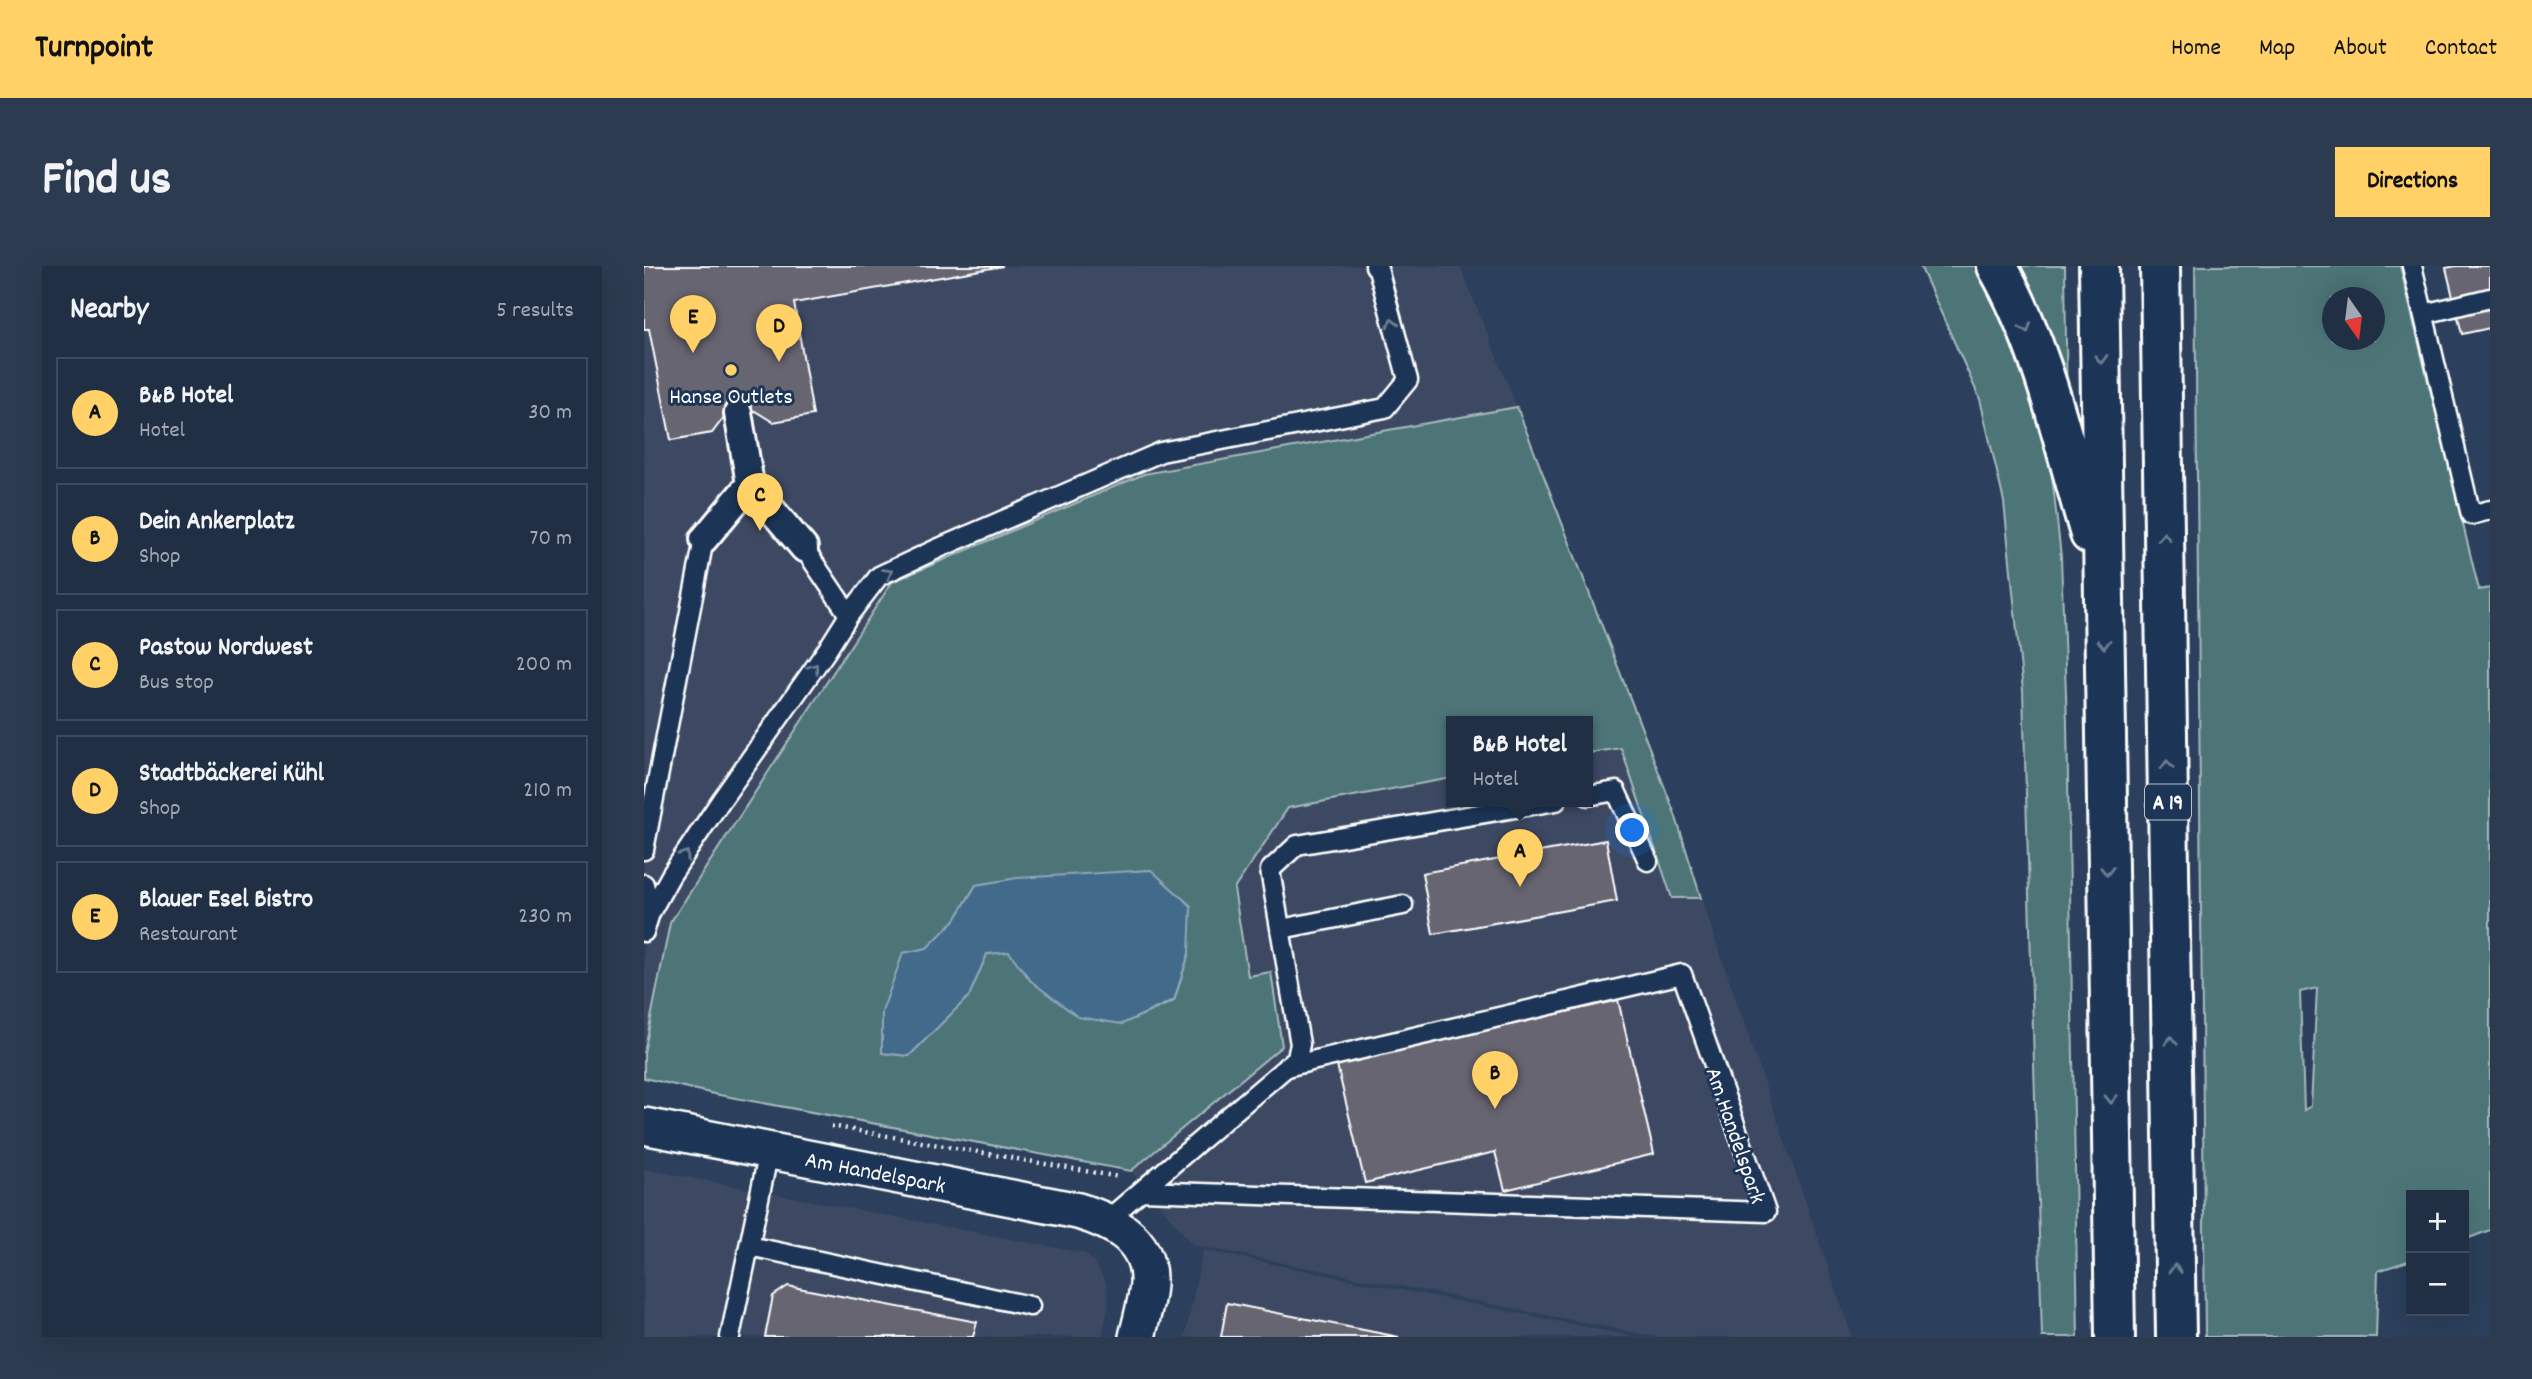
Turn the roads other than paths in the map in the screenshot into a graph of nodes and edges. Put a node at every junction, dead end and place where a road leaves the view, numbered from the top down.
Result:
1 (1375, 266) edge
2 (1997, 266) edge
3 (2099, 266) edge
4 (2160, 266) edge
5 (2412, 266) edge
6 (2490, 298) edge
7 (2424, 314) junction
8 (738, 413) dead end
9 (750, 484) junction
10 (2490, 510) edge
11 (704, 539) joint
12 (804, 548) joint
13 (2103, 575) junction
14 (849, 615) junction
15 (1593, 795) edge
16 (1521, 807) edge
17 (644, 850) edge
18 (1648, 861) dead end
19 (644, 884) edge
20 (1403, 905) dead end
21 (650, 913) junction
22 (1281, 929) junction
23 (644, 932) edge
24 (1286, 1068) junction
25 (644, 1126) edge
26 (769, 1151) junction
27 (1142, 1191) junction
28 (1107, 1220) junction
29 (749, 1246) junction
30 (1030, 1306) dead end
31 (730, 1337) edge
32 (1138, 1337) edge
33 (2115, 1337) edge
34 (2175, 1337) edge

14 -> 1 lane
2 -> 13 highway
3 -> 13 highway
34 -> 4 highway, A 19
5 - 7 lane
6 - 7 lane
7 - 10 lane
8 - 9 street
9 - 11 street
9 - 12 street
11 - 17 lane
12 - 14 lane
13 -> 33 highway
21 -> 14 lane
15 - 18 lane
16 - 22 lane, Am Handelspark
19 - 21 lane
20 - 22 lane
21 - 23 lane
22 - 24 lane, Am Handelspark
24 - 27 lane, Am Handelspark
24 - 27 lane, Am Handelspark
25 - 26 street, Am Handelspark
26 - 28 street, Am Handelspark
26 - 29 lane
27 - 28 lane, Am Handelspark
28 - 32 street, Am Handelspark
29 - 30 lane
29 - 31 lane

